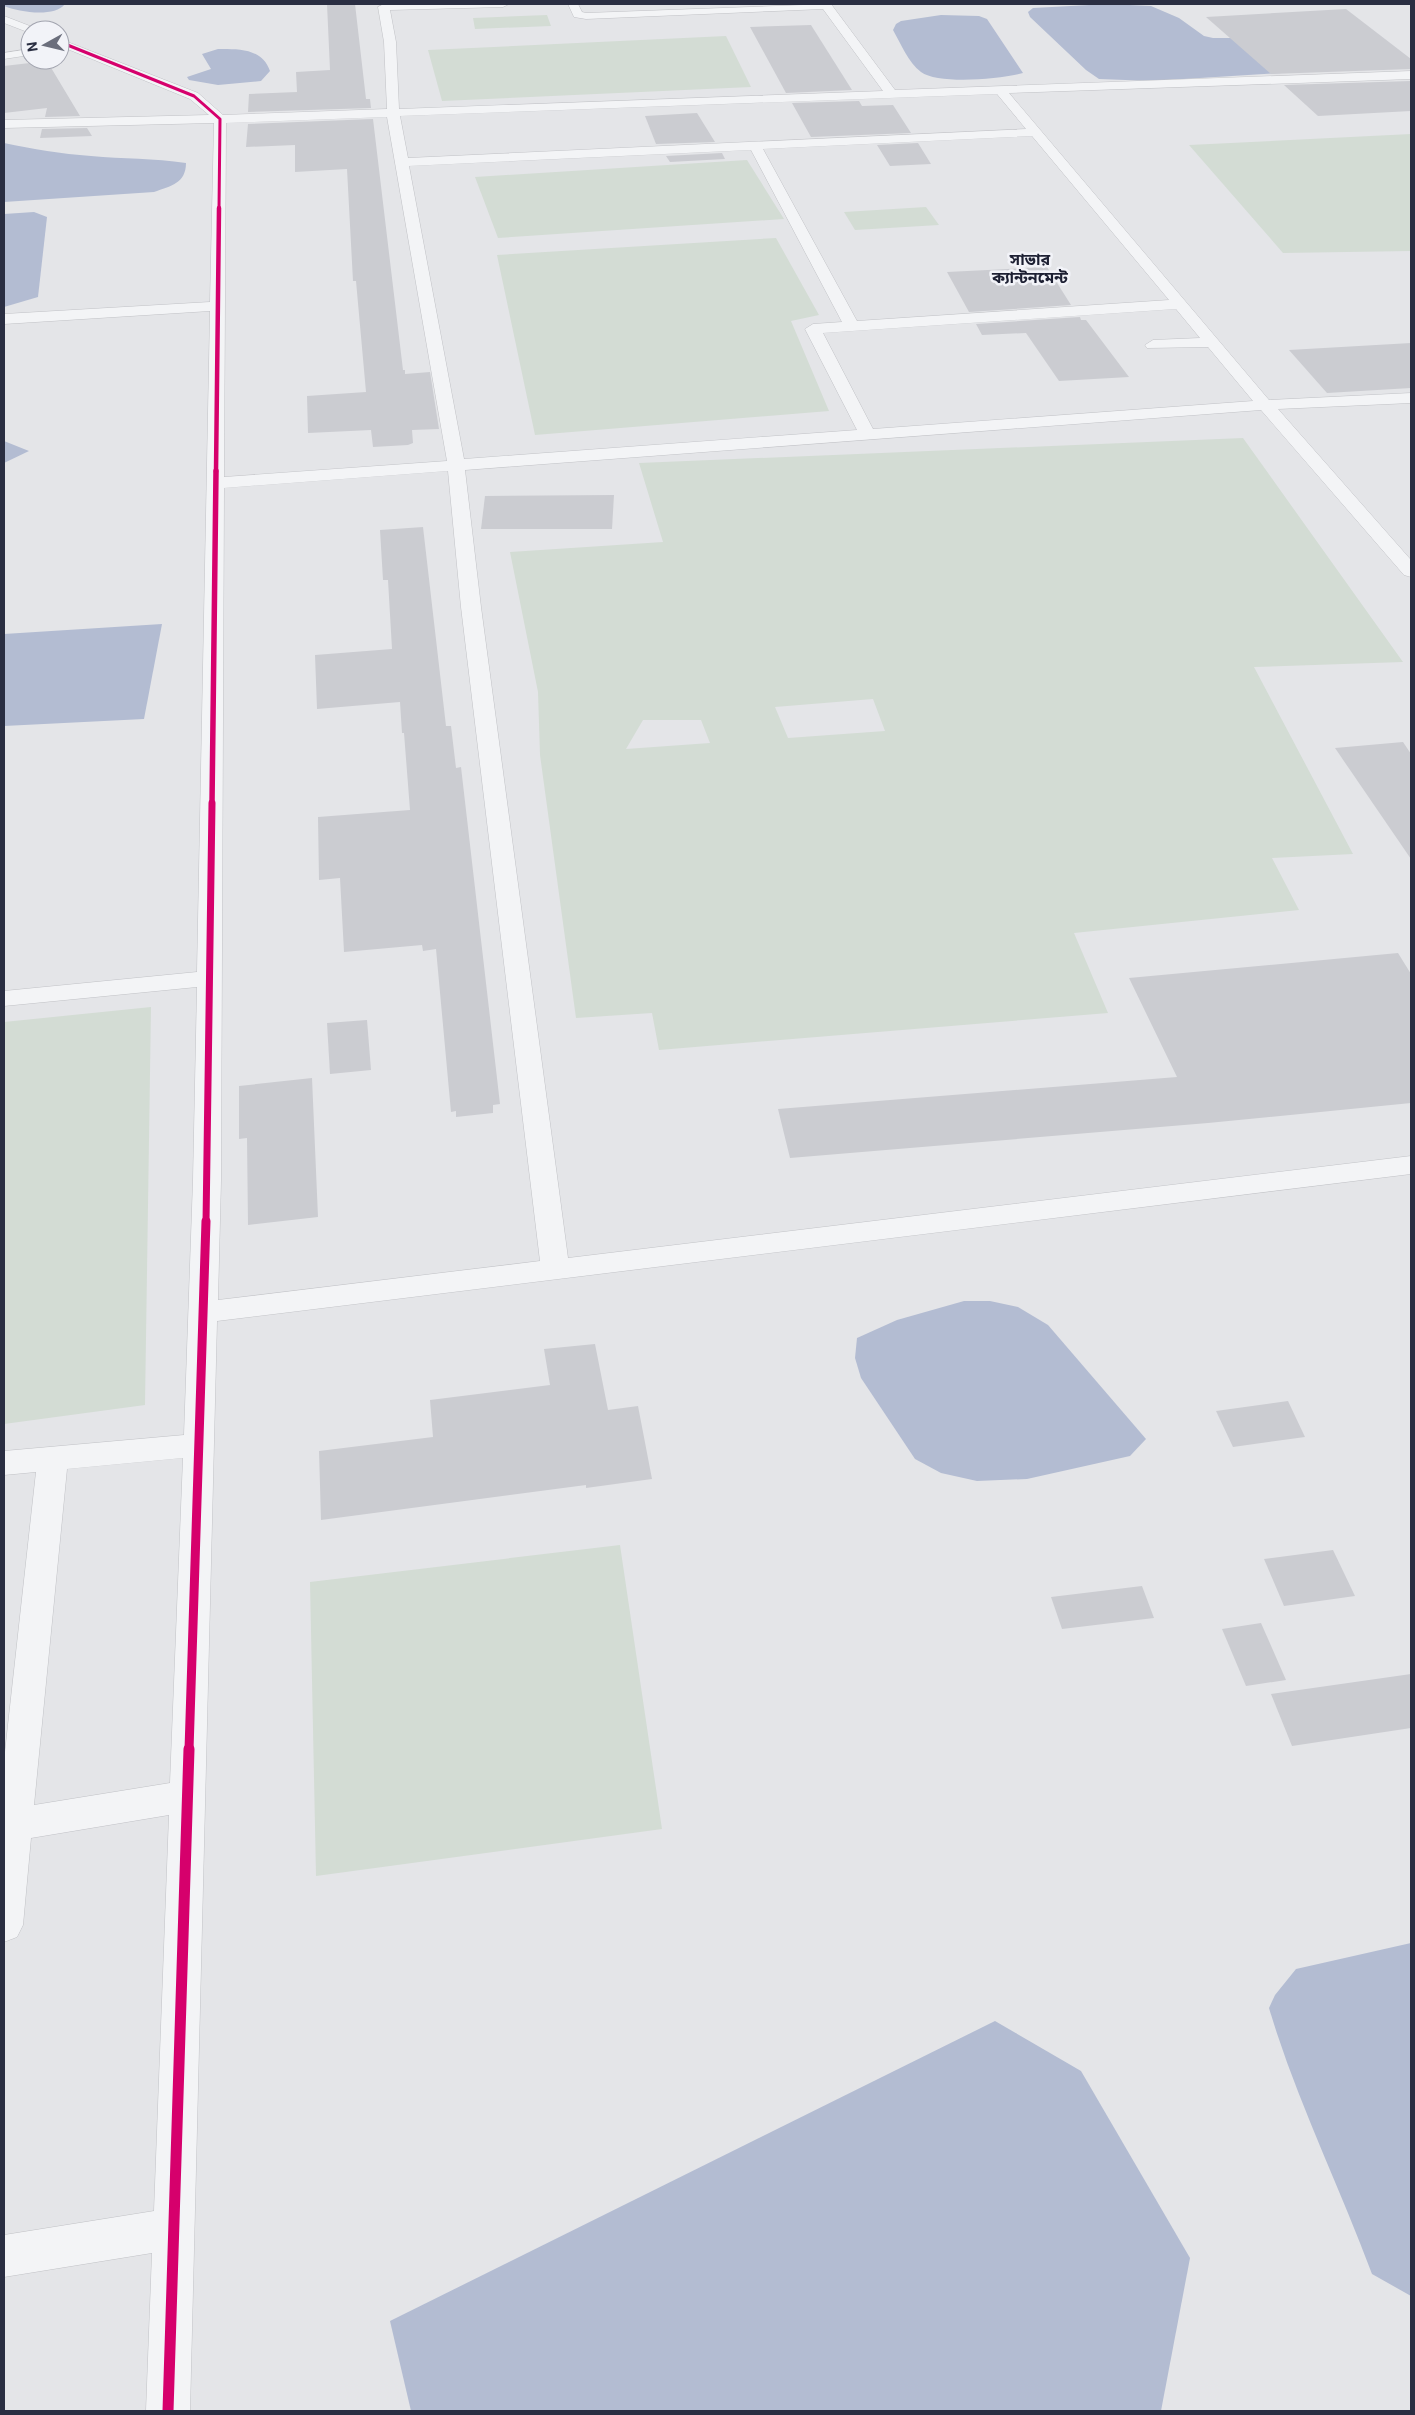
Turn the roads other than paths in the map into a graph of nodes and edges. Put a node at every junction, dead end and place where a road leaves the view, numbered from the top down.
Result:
1 (503, 4) edge
2 (574, 4) edge
3 (826, 5) edge
4 (4, 19) edge
5 (20, 26) edge
6 (70, 47) edge
7 (20, 54) edge
8 (4, 56) edge
9 (1411, 75) edge
10 (1000, 90) junction
11 (892, 95) junction
12 (393, 113) junction
13 (220, 119) junction
14 (4, 124) edge
15 (1036, 132) junction
16 (755, 146) junction
17 (402, 162) junction
18 (1180, 304) junction
19 (217, 306) junction
20 (4, 319) edge
21 (852, 327) junction
22 (1213, 342) junction
23 (1153, 346) dead end
24 (1411, 398) edge
25 (1265, 405) junction
26 (866, 434) junction
27 (456, 465) junction
28 (214, 484) junction
29 (1411, 570) edge
30 (209, 978) junction
31 (4, 998) edge
32 (1411, 1165) edge
33 (554, 1269) junction
34 (203, 1312) junction
35 (198, 1445) junction
36 (54, 1459) junction
37 (4, 1463) edge
38 (187, 1796) junction
39 (9, 1826) edge
40 (4, 1926) edge
41 (174, 2229) junction
42 (4, 2256) edge
43 (168, 2411) edge

1 - 12 street
2 - 3 street
3 - 11 street
4 - 5 street
6 - 13 street
7 - 8 street
9 - 10 street
10 - 11 street
10 - 15 street
11 - 12 street
12 - 13 street
12 - 17 street
13 - 14 street
13 - 19 street
15 - 16 street
15 - 18 street
16 - 17 street
16 - 21 street
17 - 27 street
18 - 21 street
18 - 22 street
19 - 20 street
19 - 28 street
21 - 26 street
22 - 23 street
22 - 25 street
24 - 25 street
25 - 26 street
25 - 29 street
26 - 27 street
27 - 28 street
27 - 33 street
28 - 30 street
30 - 31 street
30 - 34 street
32 - 33 street
33 - 34 street
34 - 35 street
35 - 36 street
35 - 38 street
36 - 37 street
36 - 39 street
38 - 39 street
38 - 41 street
39 - 40 street
41 - 42 street
41 - 43 street

